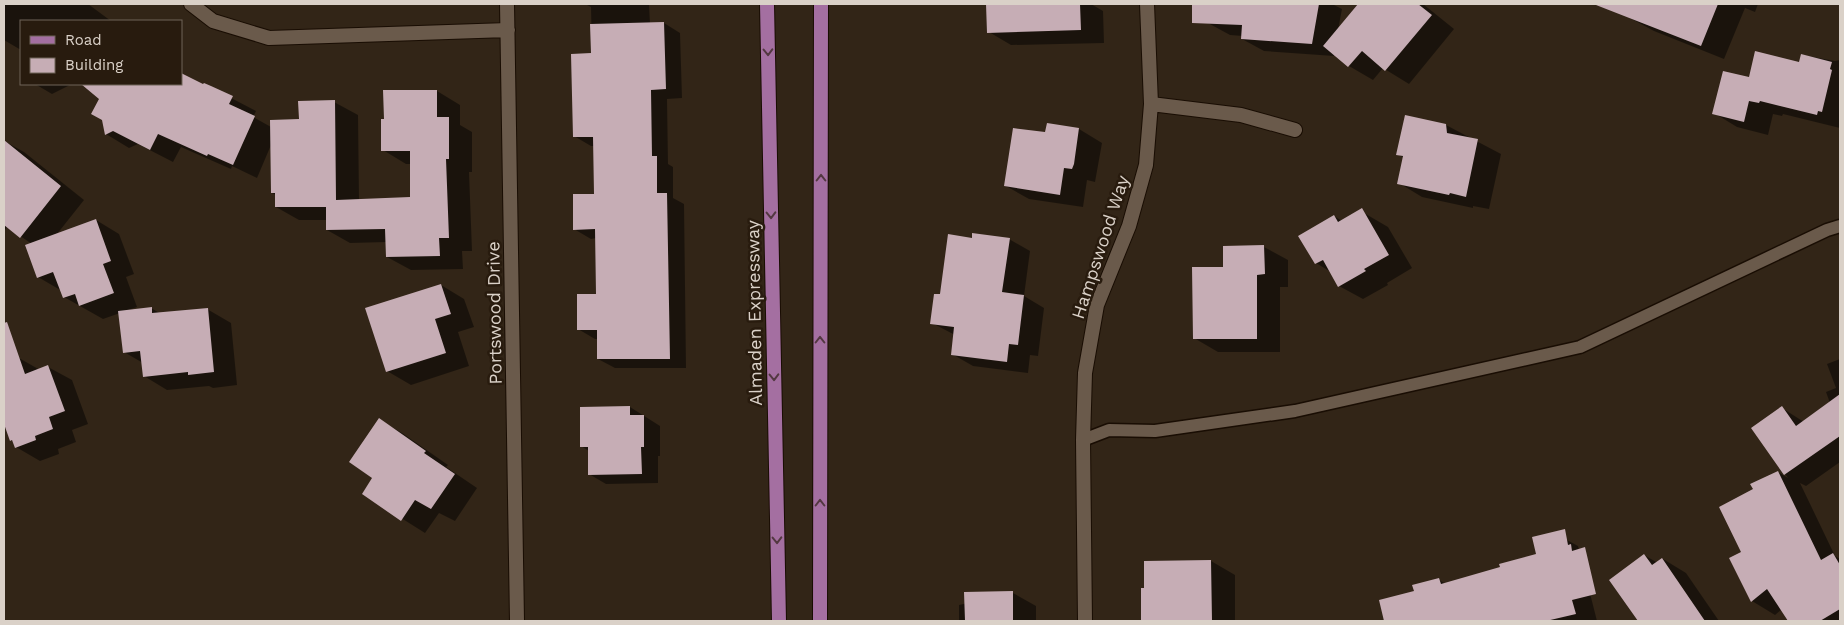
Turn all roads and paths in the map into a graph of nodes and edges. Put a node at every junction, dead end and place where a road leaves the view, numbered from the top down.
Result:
1 (191, 4) edge
2 (507, 4) edge
3 (767, 4) edge
4 (821, 4) edge
5 (1147, 4) edge
6 (508, 30) junction
7 (1151, 104) junction
8 (1295, 130) dead end
9 (1840, 226) edge
10 (1083, 440) junction
11 (517, 621) edge
12 (779, 621) edge
13 (820, 621) edge
14 (1085, 621) edge

1 - 6 street
2 - 6 street, Portswood Drive
3 -> 12 main road, Almaden Expressway
13 -> 4 main road
5 - 7 street, Hampswood Way
6 - 11 street, Portswood Drive
7 - 8 street
7 - 10 street, Hampswood Way
9 - 10 lane
10 - 14 street, Hampswood Way

